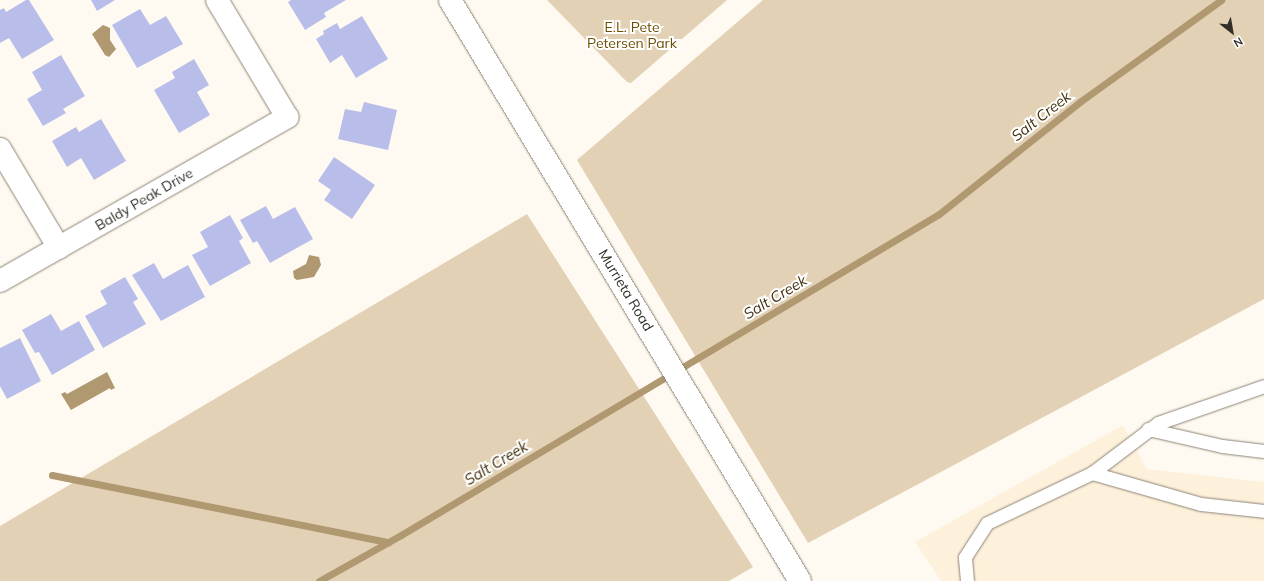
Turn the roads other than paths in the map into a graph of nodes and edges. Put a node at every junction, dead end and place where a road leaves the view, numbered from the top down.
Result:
1 (217, 0) edge
2 (450, 0) edge
3 (0, 150) edge
4 (59, 248) junction
5 (0, 281) edge
6 (1264, 386) edge
7 (1148, 430) junction
8 (1264, 451) edge
9 (1092, 473) junction
10 (1264, 511) edge
11 (800, 581) edge
12 (967, 581) edge

1 - 4 main road, Baldy Peak Drive
2 - 11 main road, Murrieta Road
3 - 4 main road
4 - 5 main road, Baldy Peak Drive
6 - 7 lane
7 - 8 lane
7 - 9 lane
9 - 10 lane
9 - 12 lane

